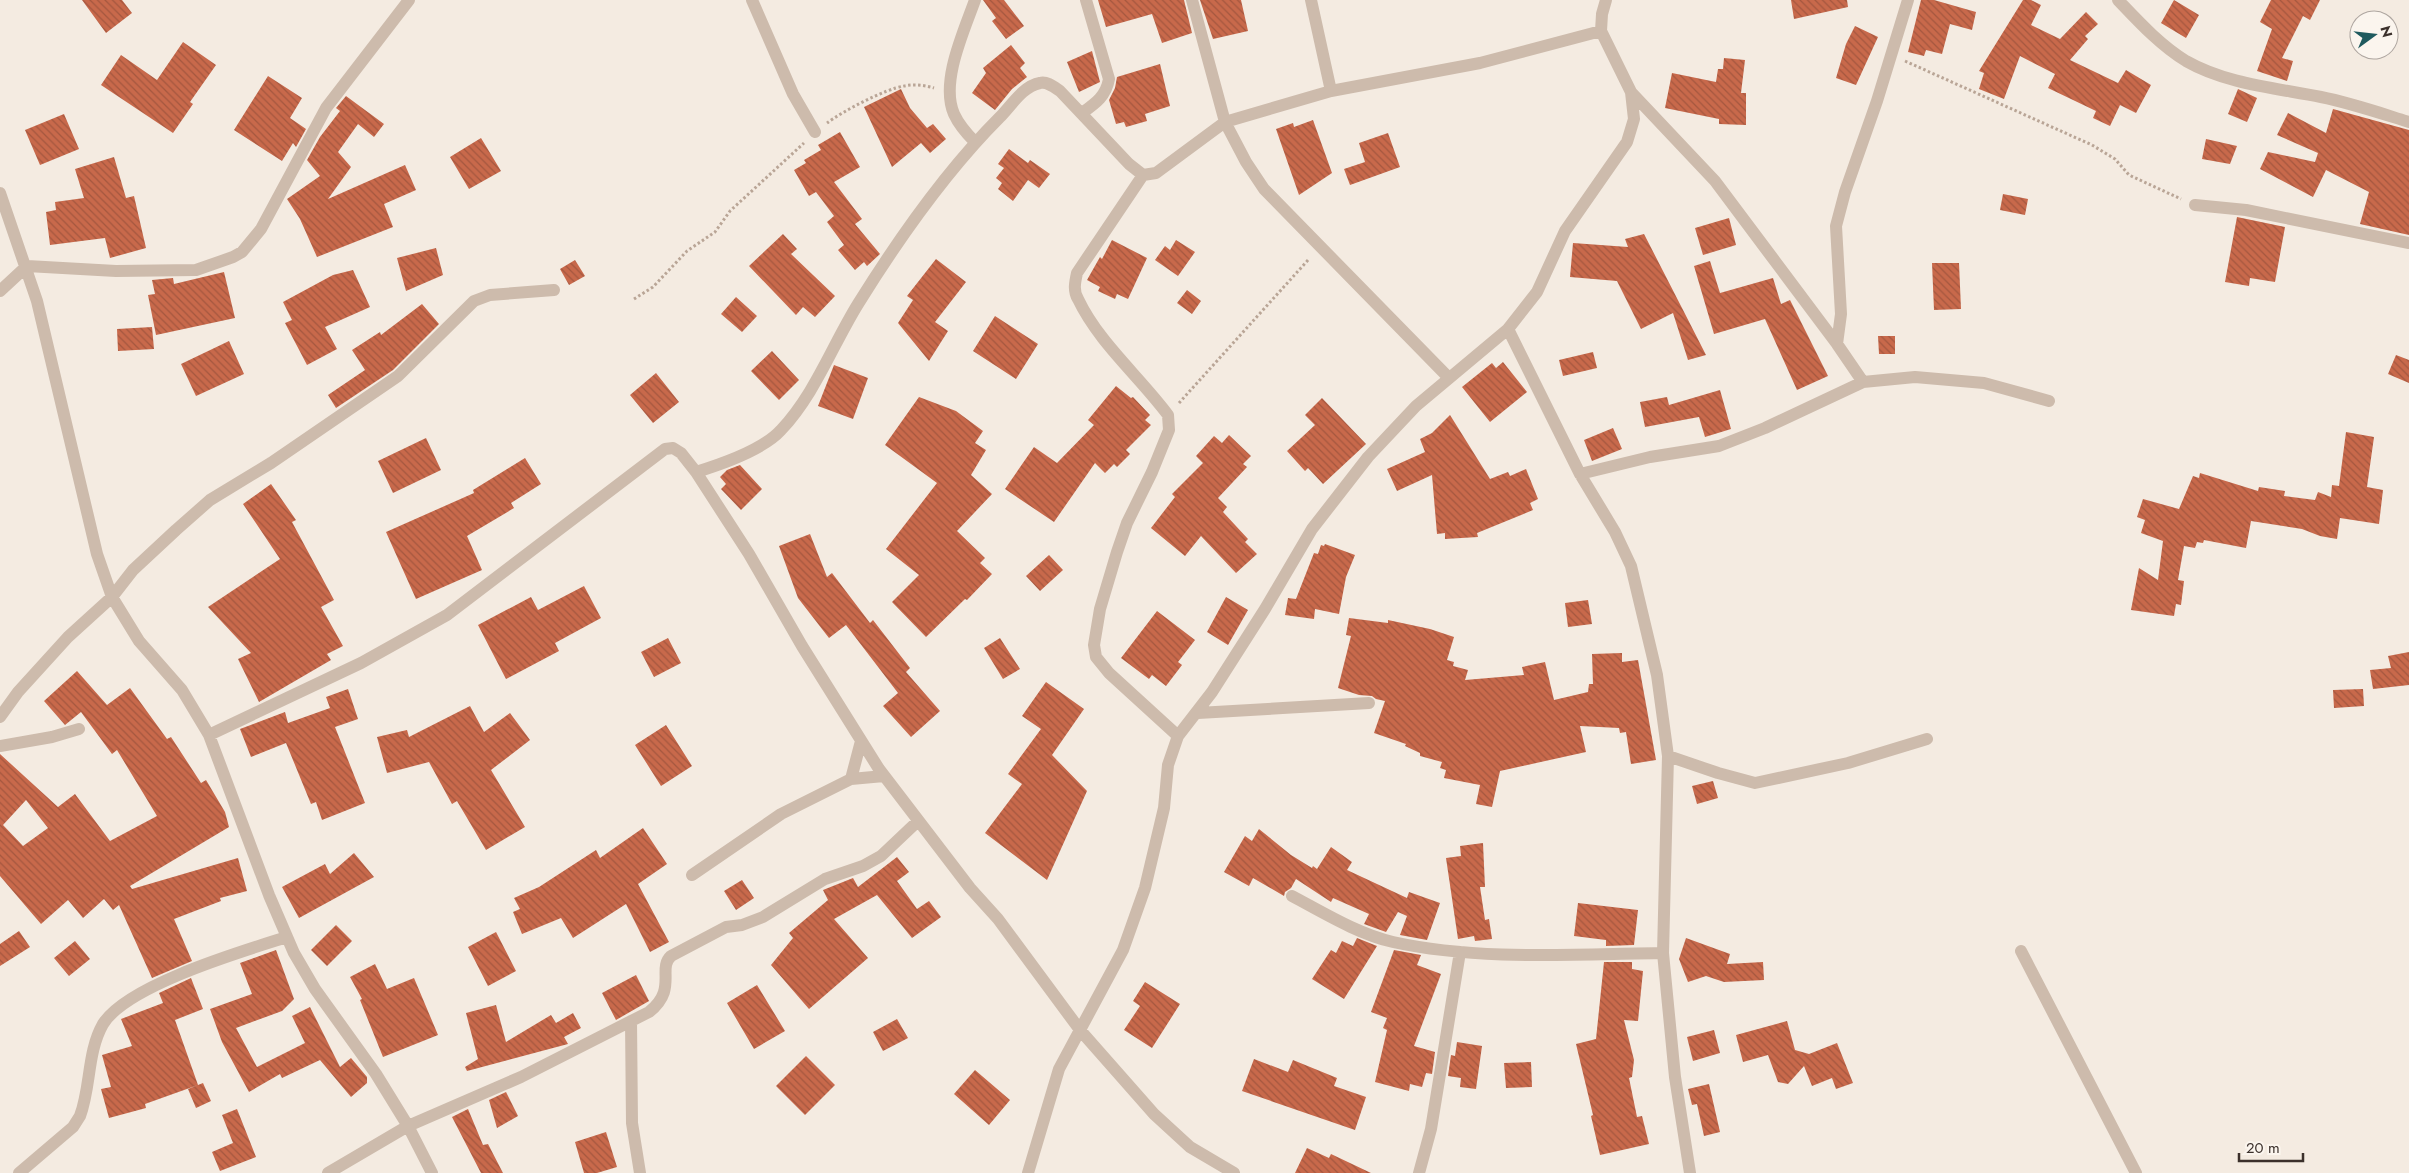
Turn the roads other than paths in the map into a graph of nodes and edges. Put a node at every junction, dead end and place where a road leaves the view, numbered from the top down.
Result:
1 (409, 0) edge
2 (752, 0) edge
3 (975, 0) edge
4 (1086, 0) edge
5 (1192, 0) edge
6 (1311, 0) edge
7 (1606, 0) edge
8 (1908, 0) edge
9 (2118, 0) edge
10 (1601, 31) junction
11 (1331, 91) junction
12 (1631, 92) junction
13 (1082, 113) junction
14 (1225, 122) junction
15 (2409, 122) edge
16 (815, 132) road end
17 (975, 142) junction
18 (1143, 175) junction
19 (0, 193) edge
20 (2196, 206) road end
21 (2409, 243) edge
22 (27, 266) junction
23 (554, 290) dead end
24 (0, 291) edge
25 (1508, 329) junction
26 (1838, 344) junction
27 (1449, 378) junction
28 (1863, 382) junction
29 (2049, 401) dead end
30 (696, 472) junction
31 (1580, 474) junction
32 (112, 597) junction
33 (1369, 703) dead end
34 (1198, 713) junction
35 (0, 717) edge
36 (79, 729) dead end
37 (208, 735) junction
38 (1178, 736) junction
39 (1927, 739) dead end
40 (861, 742) junction
41 (0, 746) edge
42 (1668, 756) junction
43 (884, 776) junction
44 (852, 779) junction
45 (918, 821) junction
46 (692, 875) dead end
47 (1292, 896) dead end
48 (287, 936) junction
49 (2020, 951) dead end
50 (1460, 952) junction
51 (1663, 954) junction
52 (631, 1021) junction
53 (1080, 1030) junction
54 (408, 1126) junction
55 (19, 1173) edge
56 (328, 1173) edge
57 (432, 1173) edge
58 (640, 1173) edge
59 (1028, 1173) edge
60 (1234, 1173) edge
61 (1419, 1173) edge
62 (1690, 1173) edge
63 (2136, 1173) edge

1 - 22 street
2 - 16 street
3 - 17 street
4 - 13 street
5 - 14 street
6 - 11 street
7 - 10 street
8 - 26 street
9 - 15 street
10 - 11 street
10 - 12 street
11 - 14 street
12 - 25 street
12 - 26 street
13 - 17 street
13 - 18 street
14 - 18 street
14 - 27 street
17 - 30 street
18 - 38 street
19 - 22 street
20 - 21 street
22 - 24 street
22 - 32 street
23 - 32 street
25 - 27 street
25 - 31 street
26 - 28 street
27 - 34 street
28 - 29 street
28 - 31 street
30 - 37 street
30 - 40 street
31 - 42 street
32 - 35 street
32 - 37 street
33 - 34 street
34 - 38 street
36 - 41 street
37 - 48 street
38 - 53 street
39 - 42 street
40 - 43 street
40 - 44 street
42 - 51 street
43 - 44 street
43 - 45 street
44 - 46 street
45 - 52 street
45 - 53 street
47 - 50 street
48 - 54 street
48 - 55 street
49 - 63 street
50 - 51 street
50 - 61 street
51 - 62 street
52 - 54 street
52 - 58 street
53 - 59 street
53 - 60 street
54 - 56 street
54 - 57 street

